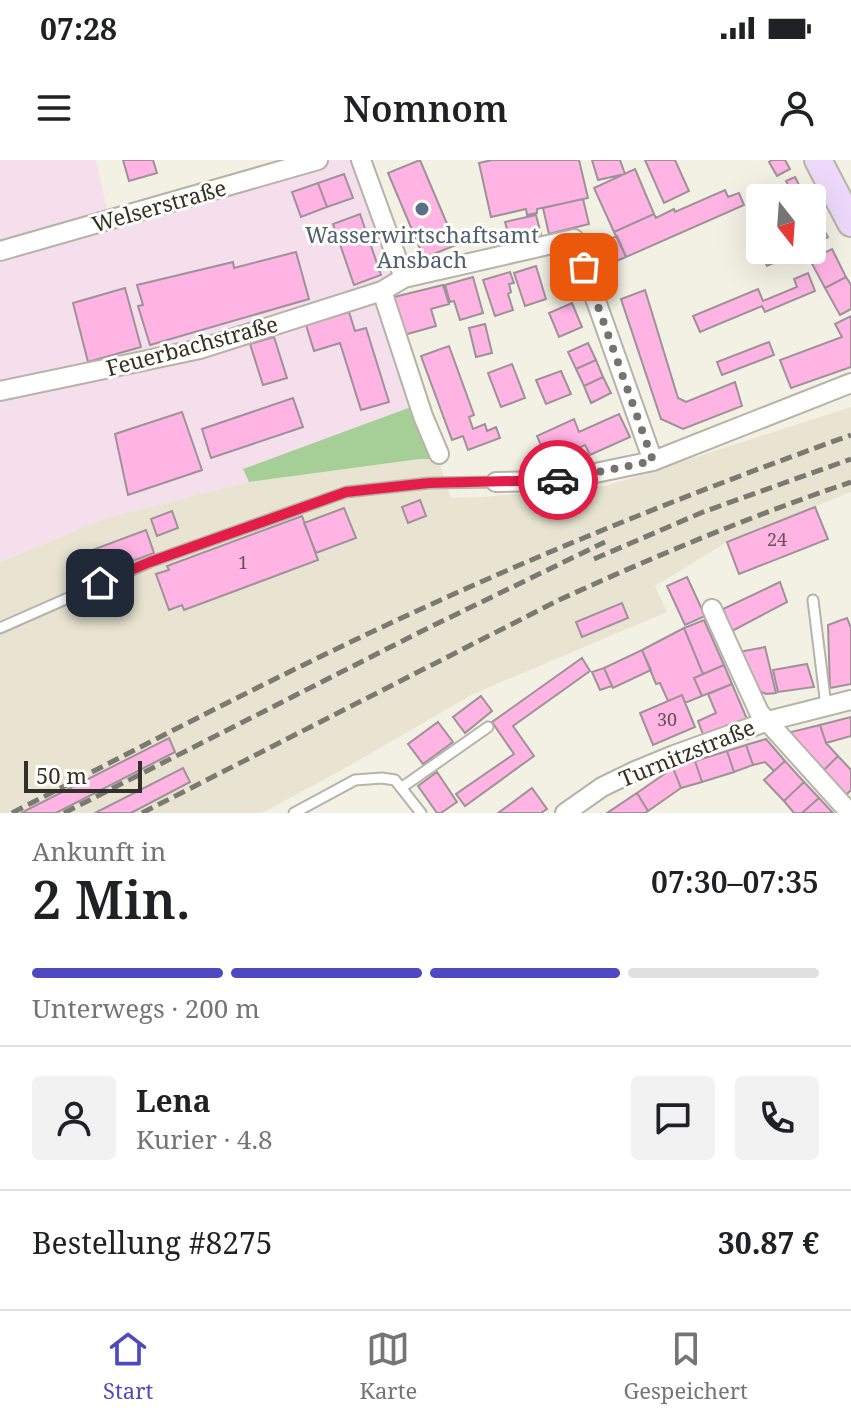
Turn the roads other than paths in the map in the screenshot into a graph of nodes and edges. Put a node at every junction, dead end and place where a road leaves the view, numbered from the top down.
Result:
1 (318, 160) edge
2 (361, 160) edge
3 (818, 160) edge
4 (851, 223) edge
5 (0, 251) edge
6 (404, 278) junction
7 (382, 291) junction
8 (851, 383) edge
9 (0, 391) edge
10 (439, 454) dead end
11 (653, 461) junction
12 (496, 482) joint
13 (813, 600) dead end
14 (712, 609) dead end
15 (0, 628) edge
16 (851, 700) edge
17 (826, 706) junction
18 (768, 721) junction
19 (488, 727) dead end
20 (401, 788) junction
21 (294, 813) edge
22 (421, 813) edge
23 (565, 813) edge
24 (850, 813) edge

1 - 5 street, Welserstraße
2 - 6 street
3 - 4 street
6 - 7 street, Feuerbachstraße
6 - 11 street, Feuerbachstraße
7 - 9 street, Feuerbachstraße
7 - 10 street
8 - 11 street
11 - 12 street
12 - 15 lane
13 - 17 lane
14 - 18 street, Turnitzstraße
16 - 17 street, Turnitzstraße
17 - 18 street, Turnitzstraße
18 - 23 street, Turnitzstraße
18 - 24 street
19 - 20 lane
20 - 21 lane
20 - 22 lane

